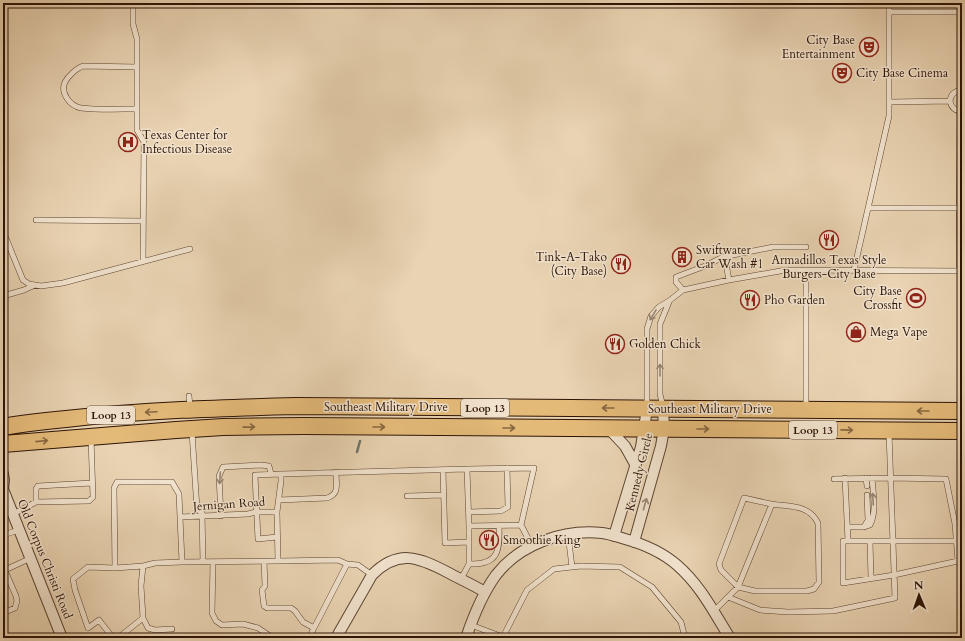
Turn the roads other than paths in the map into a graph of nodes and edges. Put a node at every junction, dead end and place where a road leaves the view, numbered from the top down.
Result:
1 (133, 3) edge
2 (889, 3) edge
3 (960, 3) edge
4 (889, 12) junction
5 (960, 12) junction
6 (137, 67) junction
7 (961, 91) edge
8 (950, 101) junction
9 (890, 102) junction
10 (137, 109) junction
11 (961, 111) edge
12 (868, 208) junction
13 (959, 208) junction
14 (36, 220) dead end
15 (143, 221) junction
16 (3, 231) edge
17 (806, 247) dead end
18 (190, 248) dead end
19 (723, 256) junction
20 (143, 261) junction
21 (806, 270) junction
22 (854, 270) junction
23 (960, 271) edge
24 (729, 280) junction
25 (35, 285) junction
26 (683, 290) junction
27 (3, 296) edge
28 (669, 301) junction
29 (190, 403) junction
30 (663, 408) junction
31 (647, 409) junction
32 (806, 410) junction
33 (962, 411) edge
34 (3, 427) edge
35 (191, 429) junction
36 (609, 429) junction
37 (643, 429) junction
38 (664, 429) junction
39 (888, 431) junction
40 (962, 431) edge
41 (90, 436) junction
42 (3, 444) edge
43 (635, 464) junction
44 (507, 468) junction
45 (467, 469) junction
46 (443, 470) junction
47 (336, 472) junction
48 (3, 474) edge
49 (271, 474) junction
50 (281, 474) junction
51 (845, 478) junction
52 (866, 478) junction
53 (872, 478) junction
54 (890, 478) junction
55 (834, 479) dead end
56 (92, 483) junction
57 (867, 486) dead end
58 (3, 489) edge
59 (444, 495) junction
60 (867, 495) dead end
61 (407, 496) dead end
62 (279, 500) junction
63 (36, 502) junction
64 (772, 504) junction
65 (256, 512) junction
66 (277, 512) junction
67 (469, 512) junction
68 (13, 514) junction
69 (202, 515) junction
70 (221, 516) junction
71 (180, 517) junction
72 (521, 525) junction
73 (469, 526) junction
74 (499, 526) junction
75 (864, 527) junction
76 (848, 528) junction
77 (19, 530) junction
78 (568, 534) junction
79 (3, 535) edge
80 (614, 536) junction
81 (277, 537) junction
82 (848, 540) junction
83 (870, 541) junction
84 (956, 541) junction
85 (469, 542) junction
86 (634, 542) junction
87 (894, 542) junction
88 (532, 546) junction
89 (31, 558) junction
90 (264, 561) junction
91 (278, 561) junction
92 (182, 562) junction
93 (203, 562) junction
94 (213, 562) junction
95 (347, 564) junction
96 (469, 564) junction
97 (143, 566) junction
98 (572, 567) junction
99 (4, 568) edge
100 (115, 568) junction
101 (372, 575) junction
102 (894, 575) junction
103 (871, 578) junction
104 (461, 579) junction
105 (738, 587) junction
106 (485, 592) junction
107 (728, 597) junction
108 (714, 611) junction
109 (3, 614) edge
110 (142, 618) junction
111 (720, 622) junction
112 (471, 625) junction
113 (314, 628) junction
114 (172, 629) dead end
115 (62, 638) edge
116 (113, 638) edge
117 (118, 638) edge
118 (273, 638) edge
119 (309, 638) edge
120 (336, 638) edge
121 (466, 638) edge
122 (685, 638) edge
123 (721, 638) edge
124 (730, 638) edge

1 - 6 lane
2 - 4 lane
3 - 5 lane
4 - 5 lane
4 - 9 lane
5 - 7 lane
6 - 10 lane
6 - 10 lane
7 - 8 lane
8 - 9 lane
8 - 11 lane
9 - 12 lane
10 - 15 lane
11 - 13 lane
12 - 13 lane
12 - 22 lane
13 - 23 lane
14 - 15 lane
15 - 20 lane
16 - 25 lane
17 - 19 lane
18 - 20 lane
19 - 24 lane
19 - 26 lane
20 - 25 lane
21 - 22 lane
21 - 24 lane
21 - 32 lane
22 - 23 lane
24 - 26 lane
25 - 27 lane
26 - 28 lane
30 -> 28 lane
28 -> 31 lane
31 -> 29 main road, Southeast Military Drive / Loop 13
29 -> 34 main road, Southeast Military Drive / Loop 13
29 - 35 main road
30 - 31 main road, Southeast Military Drive / Loop 13
30 - 32 main road, Southeast Military Drive / Loop 13
30 - 38 street, Kennedy Circle
31 - 37 street, Kennedy Circle
33 -> 32 main road, Southeast Military Drive / Loop 13
35 -> 36 main road, Southeast Military Drive / Loop 13
35 - 41 main road, Southeast Military Drive / Loop 13
35 - 69 lane
36 - 37 main road, Southeast Military Drive / Loop 13
36 - 43 street
37 - 38 main road, Southeast Military Drive / Loop 13
37 - 43 street, Kennedy Circle
38 -> 39 main road, Southeast Military Drive / Loop 13
86 -> 38 street, Kennedy Circle
39 - 40 main road, Southeast Military Drive / Loop 13
39 - 54 lane
42 -> 41 main road, Southeast Military Drive / Loop 13
41 - 56 lane
43 - 80 street, Kennedy Circle
44 - 45 lane
44 - 67 lane
44 - 72 lane
45 - 46 lane
45 - 67 lane
46 - 47 lane
46 - 59 lane
47 - 50 lane
47 - 62 lane
48 - 58 street, Old Corpus Christi Road
49 - 50 lane
49 - 65 lane
49 -> 70 lane
50 - 62 lane, Jernigan Road
51 - 52 lane
51 - 55 lane
51 - 76 lane
52 - 53 lane
52 - 57 lane
53 - 54 lane
75 -> 53 lane
54 - 84 lane
54 - 87 lane
56 - 63 lane
56 - 63 lane
58 - 68 street, Old Corpus Christi Road
59 - 61 lane
59 - 85 lane
60 - 75 lane
62 - 66 lane, Jernigan Road
63 - 68 lane
64 - 105 lane
64 - 105 lane
64 - 105 lane
65 - 66 lane, Jernigan Road
65 - 70 lane, Jernigan Road
65 - 81 lane
66 - 81 lane
67 - 73 lane
68 - 77 street, Old Corpus Christi Road
69 - 70 lane, Jernigan Road
69 - 71 lane, Jernigan Road
69 - 93 lane
71 - 92 lane, Jernigan Road
71 - 100 lane
72 - 74 lane
72 - 88 lane
73 - 74 lane
73 - 85 lane
74 - 96 lane
75 - 76 lane
76 - 82 lane
77 - 79 lane
77 - 89 street, Old Corpus Christi Road
78 - 80 street
78 - 88 street
78 - 98 lane
80 - 86 street
81 - 91 lane
82 - 83 lane
82 - 103 lane
83 - 87 lane
83 - 103 lane
84 - 87 lane
84 - 102 lane
85 - 96 lane
86 - 108 street
87 - 102 lane
88 - 106 street
89 - 99 lane
89 - 115 street, Old Corpus Christi Road
90 - 91 lane
90 - 94 lane
90 - 113 lane
91 - 95 lane
92 - 93 lane
92 - 97 lane
93 - 94 lane
94 - 118 lane
95 - 101 lane
95 - 113 lane
96 - 104 lane
97 - 100 lane
97 - 110 lane
98 - 112 lane
98 - 122 lane
99 - 109 lane
100 - 116 lane
101 - 104 street
101 - 120 street
102 - 103 lane
102 - 107 lane
104 - 106 street
105 - 107 lane
106 - 112 street
107 - 108 lane
108 - 111 street
110 - 114 lane
110 - 117 lane
111 - 123 street
111 - 124 street
112 - 121 street
113 - 119 lane

